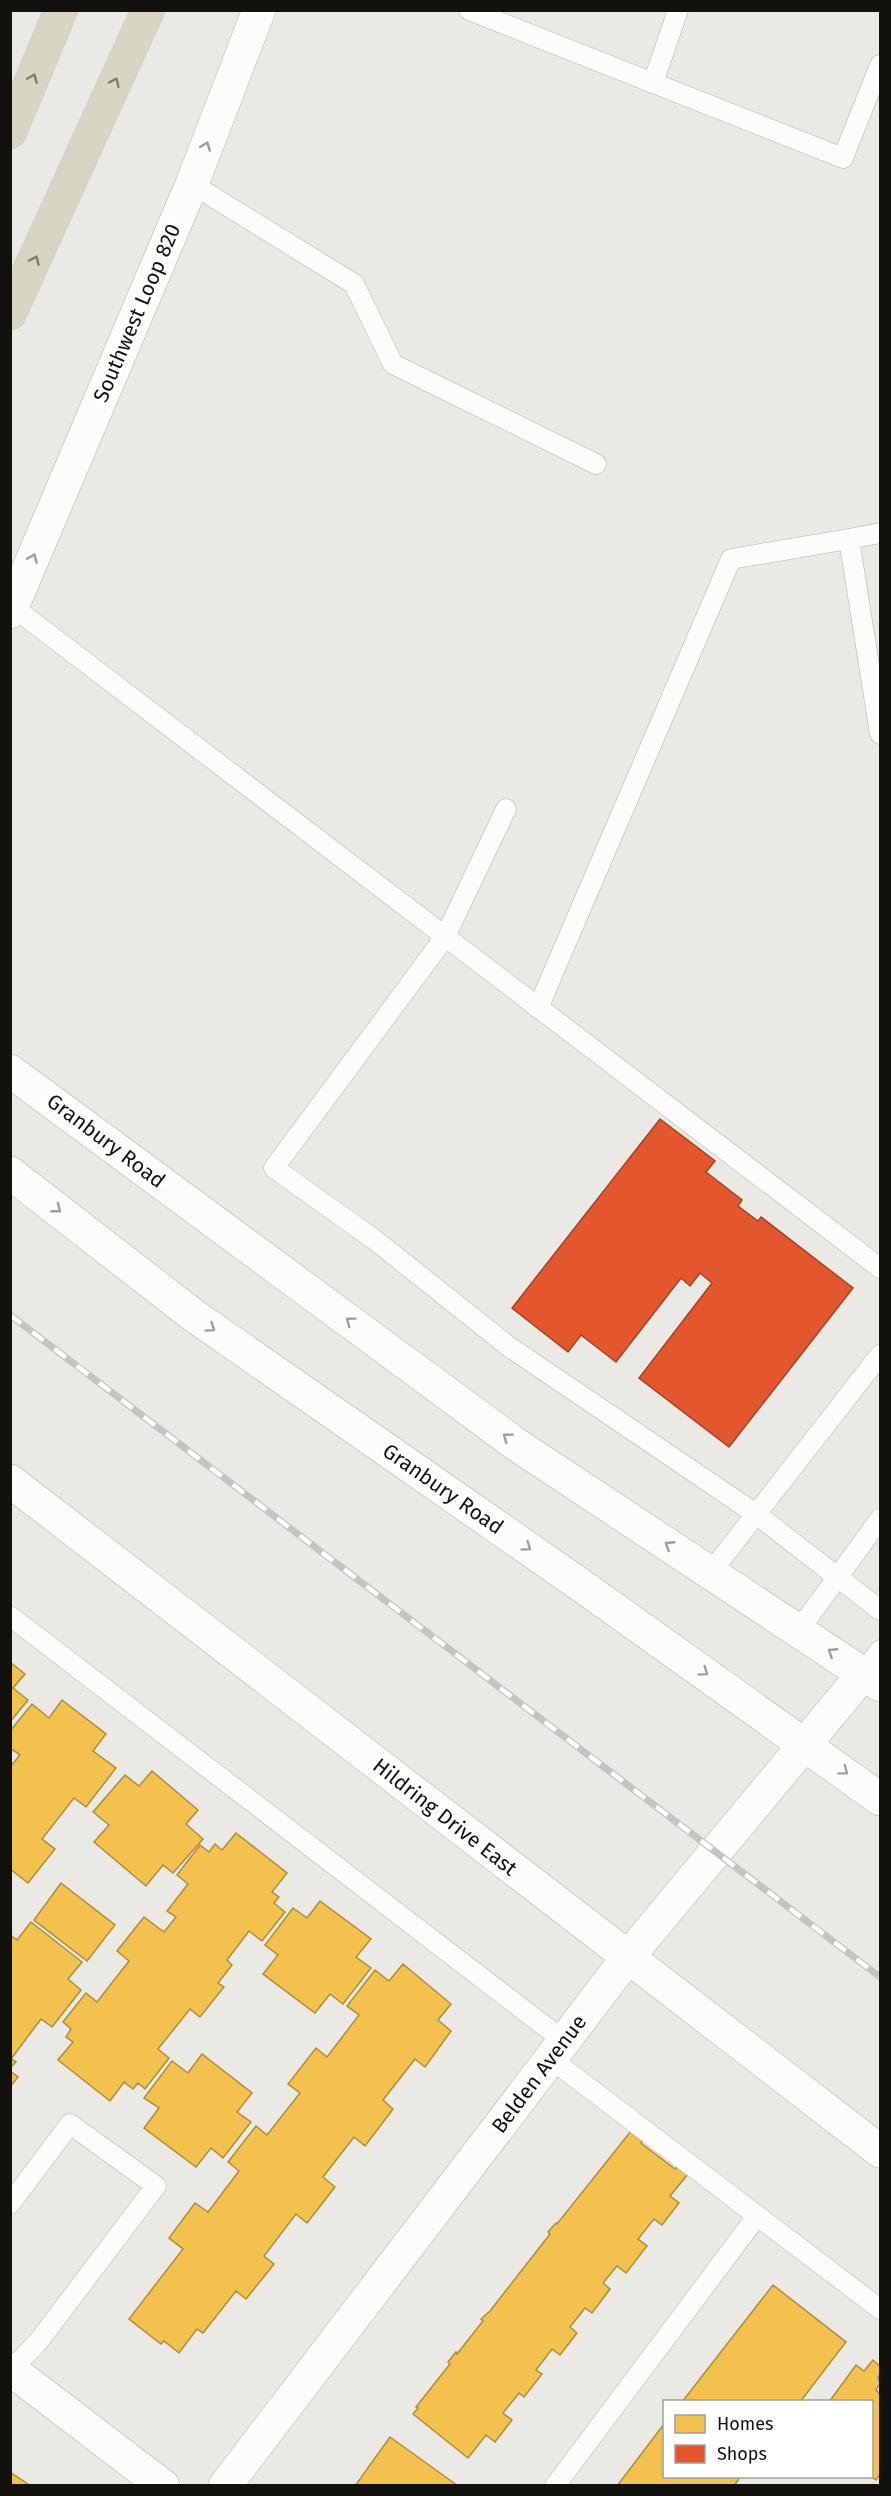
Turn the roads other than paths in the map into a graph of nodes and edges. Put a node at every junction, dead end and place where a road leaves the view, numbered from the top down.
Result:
1 (61, 10) edge
2 (148, 10) edge
3 (259, 10) edge
4 (469, 10) edge
5 (678, 10) edge
6 (880, 66) edge
7 (653, 83) junction
8 (10, 132) edge
9 (192, 184) junction
10 (10, 313) edge
11 (596, 464) dead end
12 (880, 533) edge
13 (849, 538) junction
14 (12, 609) edge
15 (880, 734) edge
16 (506, 809) dead end
17 (445, 937) junction
18 (538, 1008) junction
19 (10, 1071) edge
20 (10, 1173) edge
21 (880, 1268) edge
22 (880, 1355) edge
23 (10, 1481) edge
24 (756, 1514) junction
25 (880, 1519) edge
26 (711, 1572) junction
27 (838, 1576) junction
28 (880, 1610) edge
29 (10, 1616) edge
30 (799, 1630) junction
31 (875, 1669) edge
32 (807, 1744) junction
33 (880, 1799) edge
34 (628, 1958) junction
35 (557, 2050) junction
36 (880, 2151) edge
37 (10, 2204) edge
38 (757, 2216) junction
39 (880, 2310) edge
40 (11, 2370) edge
41 (163, 2486) edge
42 (225, 2486) edge
43 (555, 2486) edge

8 -> 1 highway
10 -> 2 highway
9 -> 3 main road, Southwest Loop 820
4 - 7 lane
5 - 7 lane
6 - 7 lane
9 - 11 lane
14 -> 9 main road, Southwest Loop 820
12 - 13 lane
13 - 15 lane
13 - 18 lane
14 - 17 lane
16 - 17 lane
17 - 18 lane
17 - 24 lane
18 - 21 lane
26 -> 19 main road, Granbury Road
20 -> 32 main road, Granbury Road
22 - 24 lane
23 - 34 main road, Hildring Drive East
24 - 26 lane
24 - 27 lane
25 - 27 lane
26 - 30 main road, Granbury Road
27 - 28 lane
27 - 30 lane
29 - 35 lane
31 -> 30 main road, Granbury Road
31 - 32 main road, Belden Avenue
32 -> 33 main road, Granbury Road
32 - 34 main road, Belden Avenue
34 - 35 main road, Belden Avenue
34 - 36 main road, Hildring Drive East
35 - 38 lane
35 - 42 main road, Belden Avenue
37 - 40 lane
38 - 39 lane
38 - 43 lane
40 - 41 main road

